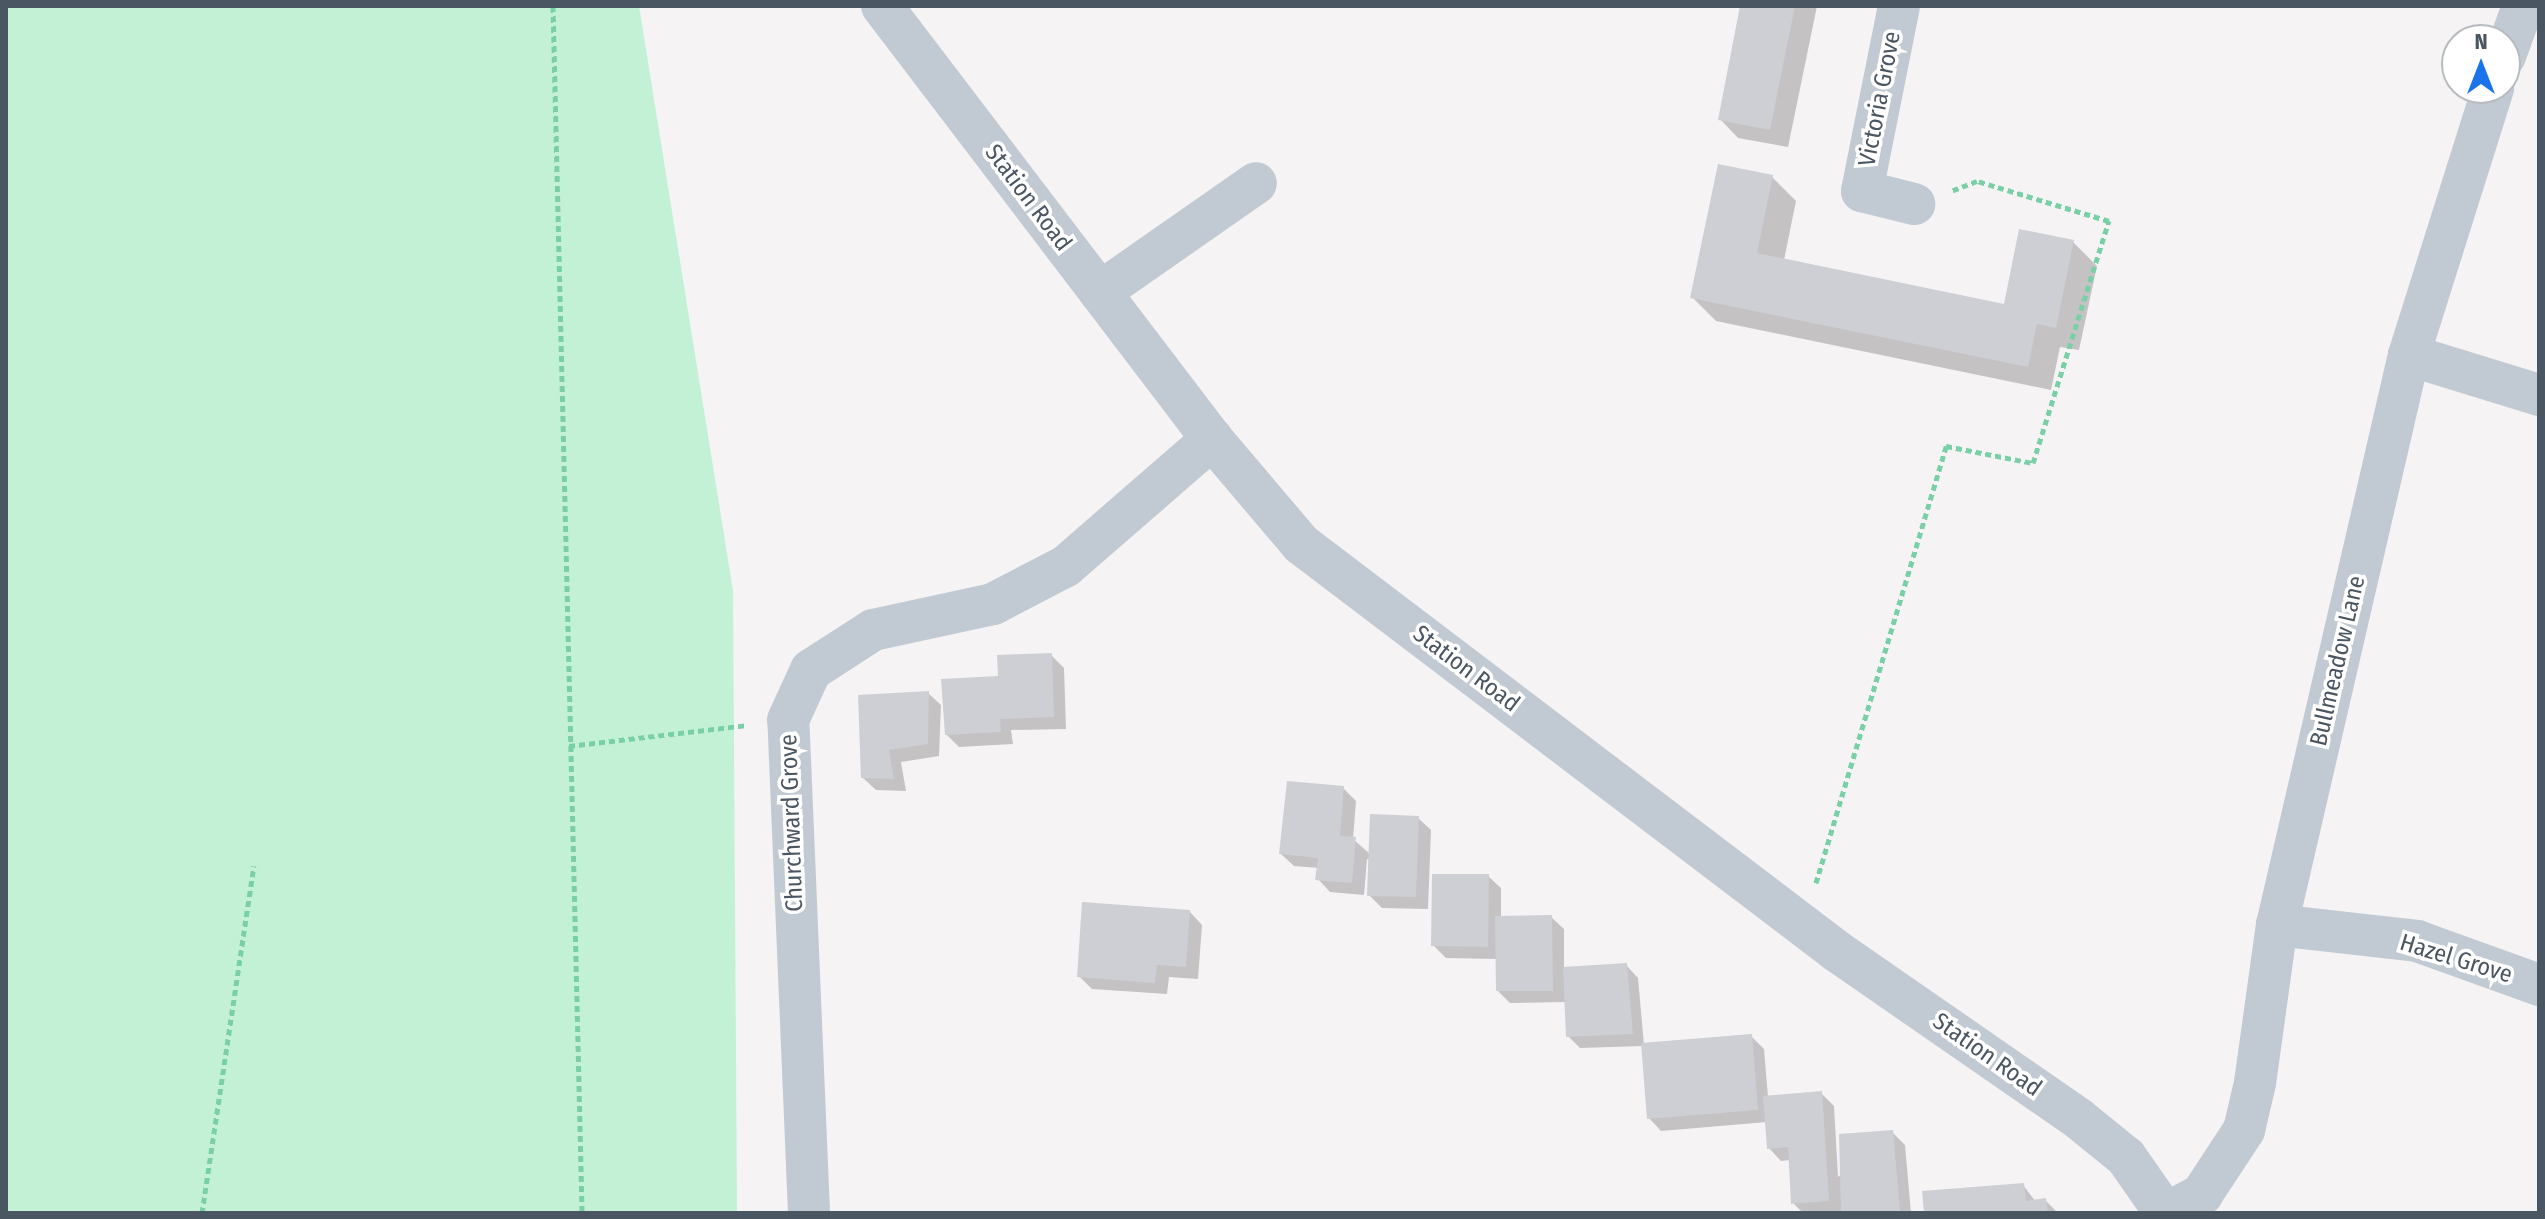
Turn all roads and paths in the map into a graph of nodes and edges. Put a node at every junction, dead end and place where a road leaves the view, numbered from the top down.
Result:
1 (553, 6) edge
2 (882, 6) edge
3 (1899, 6) edge
4 (2488, 104) edge
5 (1256, 183) dead end
6 (1914, 204) joint
7 (1100, 292) junction
8 (2409, 355) junction
9 (2539, 395) edge
10 (1212, 439) junction
11 (694, 732) dead end
12 (569, 746) junction
13 (254, 866) dead end
14 (2277, 925) junction
15 (1804, 926) junction
16 (2539, 985) edge
17 (202, 1213) edge
18 (582, 1213) edge
19 (809, 1213) edge
20 (2166, 1213) edge

1 - 12 path
2 - 7 street, Station Road
3 - 6 street, Victoria Grove
4 - 8 street, Bullmeadow Lane
5 - 7 street
6 - 15 path
7 - 10 street, Station Road
8 - 9 street
8 - 14 street, Bullmeadow Lane
10 - 15 street, Station Road
10 - 19 street, Churchward Grove
11 - 12 path
12 - 18 path
13 - 17 path
14 - 16 street, Hazel Grove
14 - 20 street, Bullmeadow Lane
15 - 20 street, Station Road

